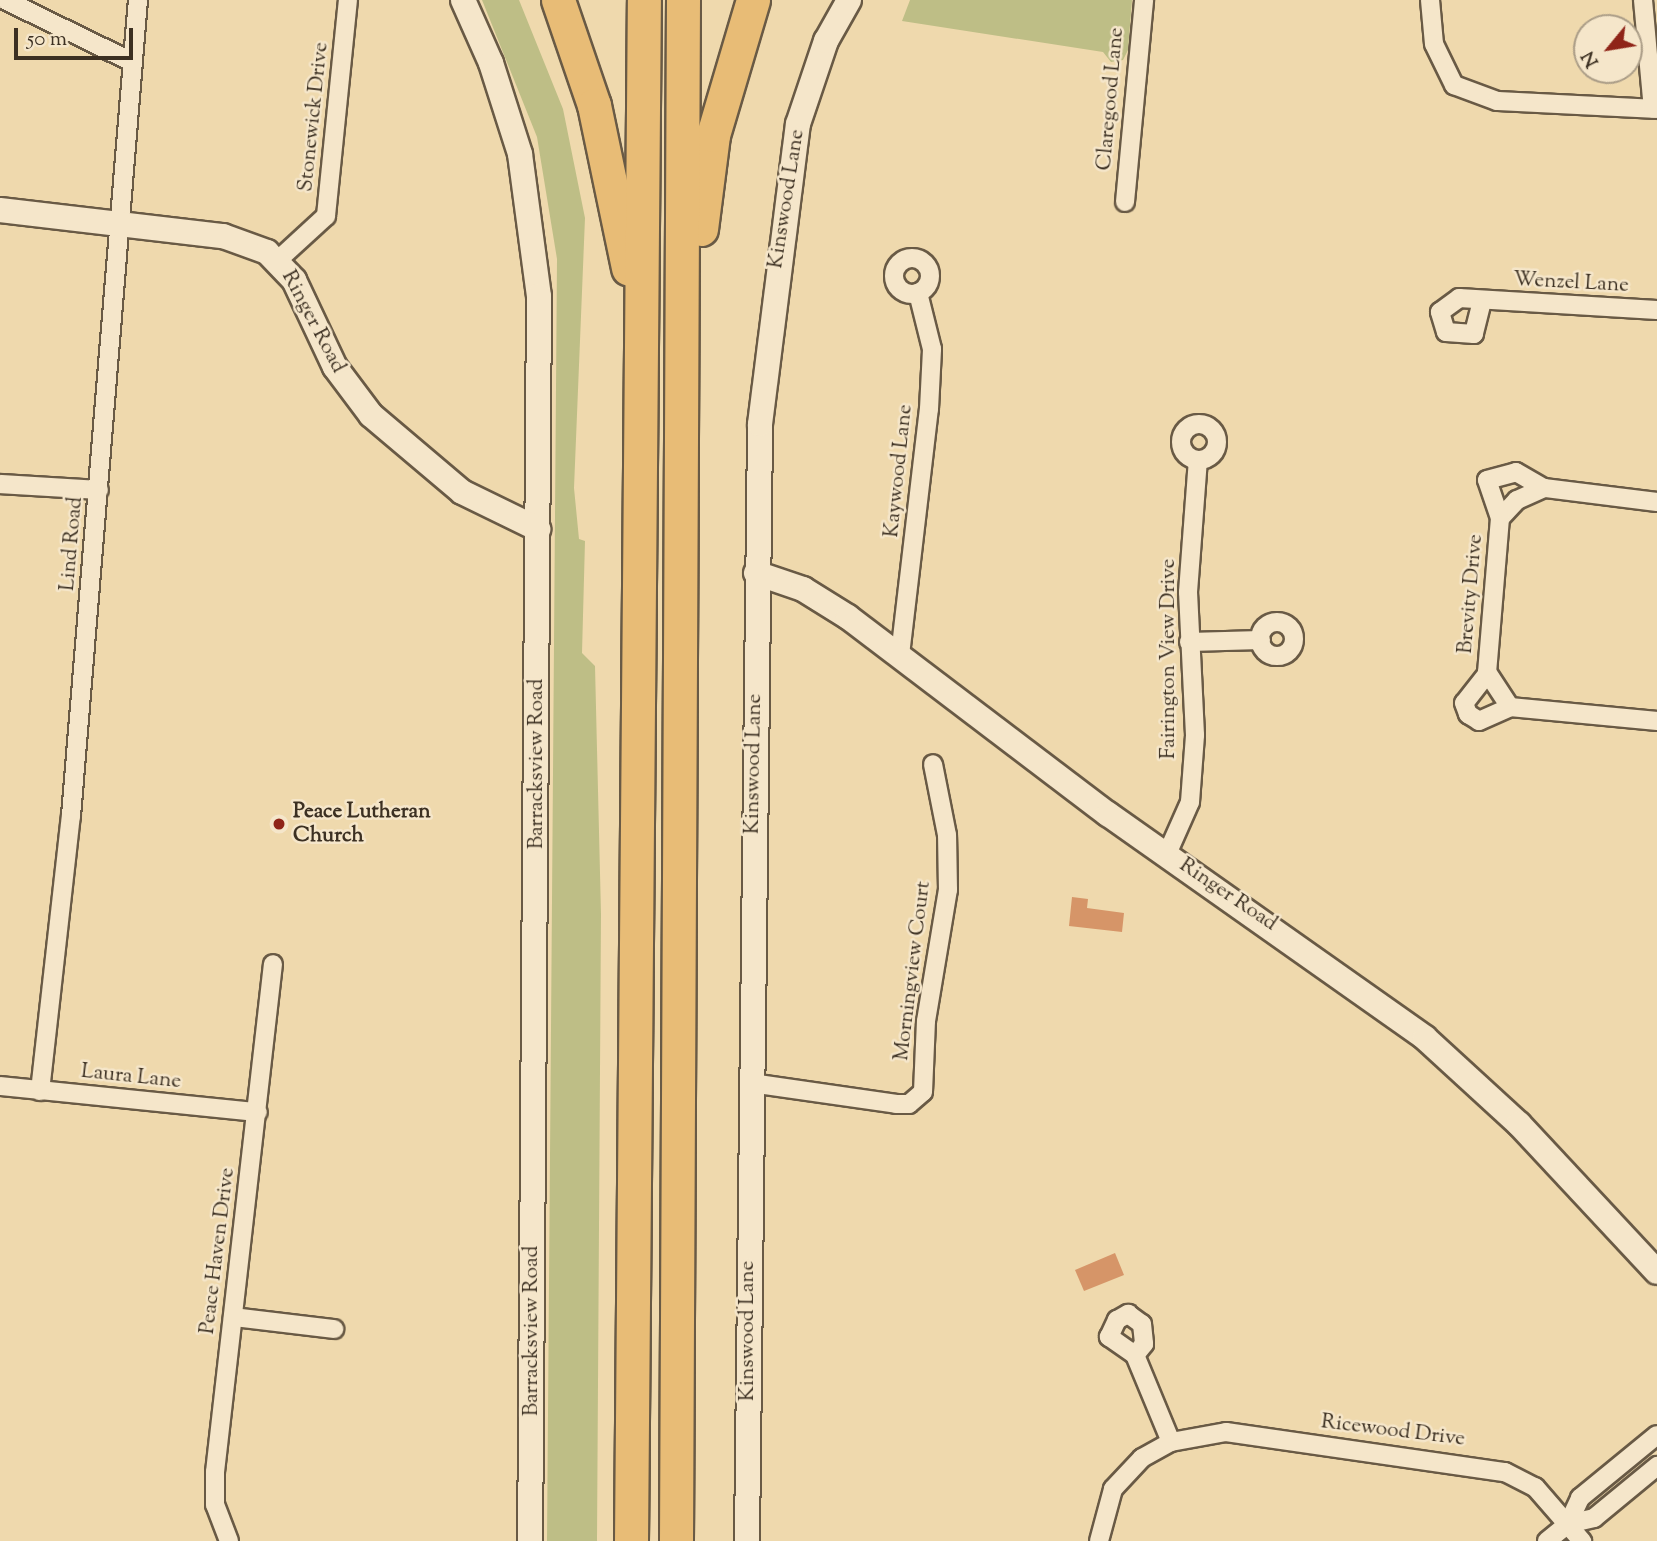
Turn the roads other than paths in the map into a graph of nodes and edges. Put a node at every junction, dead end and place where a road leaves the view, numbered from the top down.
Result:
1 (5, 0) edge
2 (138, 0) edge
3 (348, 0) edge
4 (463, 0) edge
5 (558, 0) edge
6 (644, 0) edge
7 (683, 0) edge
8 (752, 0) edge
9 (849, 0) edge
10 (1144, 0) edge
11 (1430, 0) edge
12 (1643, 0) edge
13 (132, 62) junction
14 (1655, 109) edge
15 (1125, 202) dead end
16 (0, 210) edge
17 (119, 223) junction
18 (278, 260) junction
19 (918, 293) dead end
20 (1482, 301) dead end
21 (1657, 310) edge
22 (641, 332) junction
23 (685, 395) junction
24 (1198, 460) dead end
25 (0, 484) edge
26 (1544, 488) junction
27 (99, 490) junction
28 (1657, 502) edge
29 (1500, 518) junction
30 (538, 529) junction
31 (756, 573) junction
32 (1261, 640) dead end
33 (1189, 642) junction
34 (900, 655) junction
35 (1487, 674) junction
36 (1510, 707) junction
37 (1657, 721) edge
38 (933, 764) dead end
39 (1167, 854) junction
40 (273, 964) dead end
41 (751, 1083) junction
42 (0, 1086) edge
43 (40, 1091) junction
44 (258, 1112) junction
45 (1657, 1272) edge
46 (233, 1317) junction
47 (334, 1329) dead end
48 (1135, 1355) dead end
49 (1657, 1435) edge
50 (1171, 1442) junction
51 (1657, 1466) edge
52 (1568, 1524) junction
53 (229, 1541) edge
54 (530, 1541) edge
55 (631, 1541) edge
56 (676, 1541) edge
57 (747, 1541) edge
58 (1099, 1541) edge
59 (1547, 1541) edge
60 (1582, 1541) edge

1 - 13 street
2 - 13 street, Lind Road
3 - 18 street, Stonewick Drive
4 - 30 street, Barracksview Road
5 - 22 highway
6 - 22 highway
7 - 23 highway
8 - 23 highway
9 - 31 street, Kinswood Lane
10 - 15 street, Claregood Lane
11 - 14 street
12 - 14 street
13 - 17 street, Lind Road
16 - 17 street, Ringer Road
17 - 18 street, Ringer Road
17 - 27 street, Lind Road
18 - 30 street, Ringer Road
19 - 34 street, Kaywood Lane
20 - 21 street, Wenzel Lane
22 - 55 highway
23 - 56 highway
24 - 33 street, Fairington View Drive
25 - 27 street
26 - 28 street
26 - 29 street, Brevity Drive
26 - 29 street, Brevity Drive
27 - 43 street, Lind Road
29 - 35 street, Brevity Drive
30 - 54 street, Barracksview Road
31 - 34 street, Ringer Road
31 - 41 street, Kinswood Lane
32 - 33 street
33 - 39 street, Fairington View Drive
34 - 39 street, Ringer Road
35 - 36 street, Brevity Drive
35 - 36 street, Brevity Drive
36 - 37 street, Brevity Drive
38 - 41 street, Morningview Court
39 - 45 street, Ringer Road
40 - 44 street, Peace Haven Drive
41 - 57 street, Kinswood Lane
42 - 43 street, Laura Lane
43 - 44 street, Laura Lane
44 - 46 street, Peace Haven Drive
46 - 47 street
46 - 53 street, Peace Haven Drive
48 - 50 street
49 - 52 street
50 - 52 street, Ricewood Drive
50 - 58 street, Ricewood Drive
51 - 52 street
52 - 59 street
52 - 60 street, Ricewood Drive

